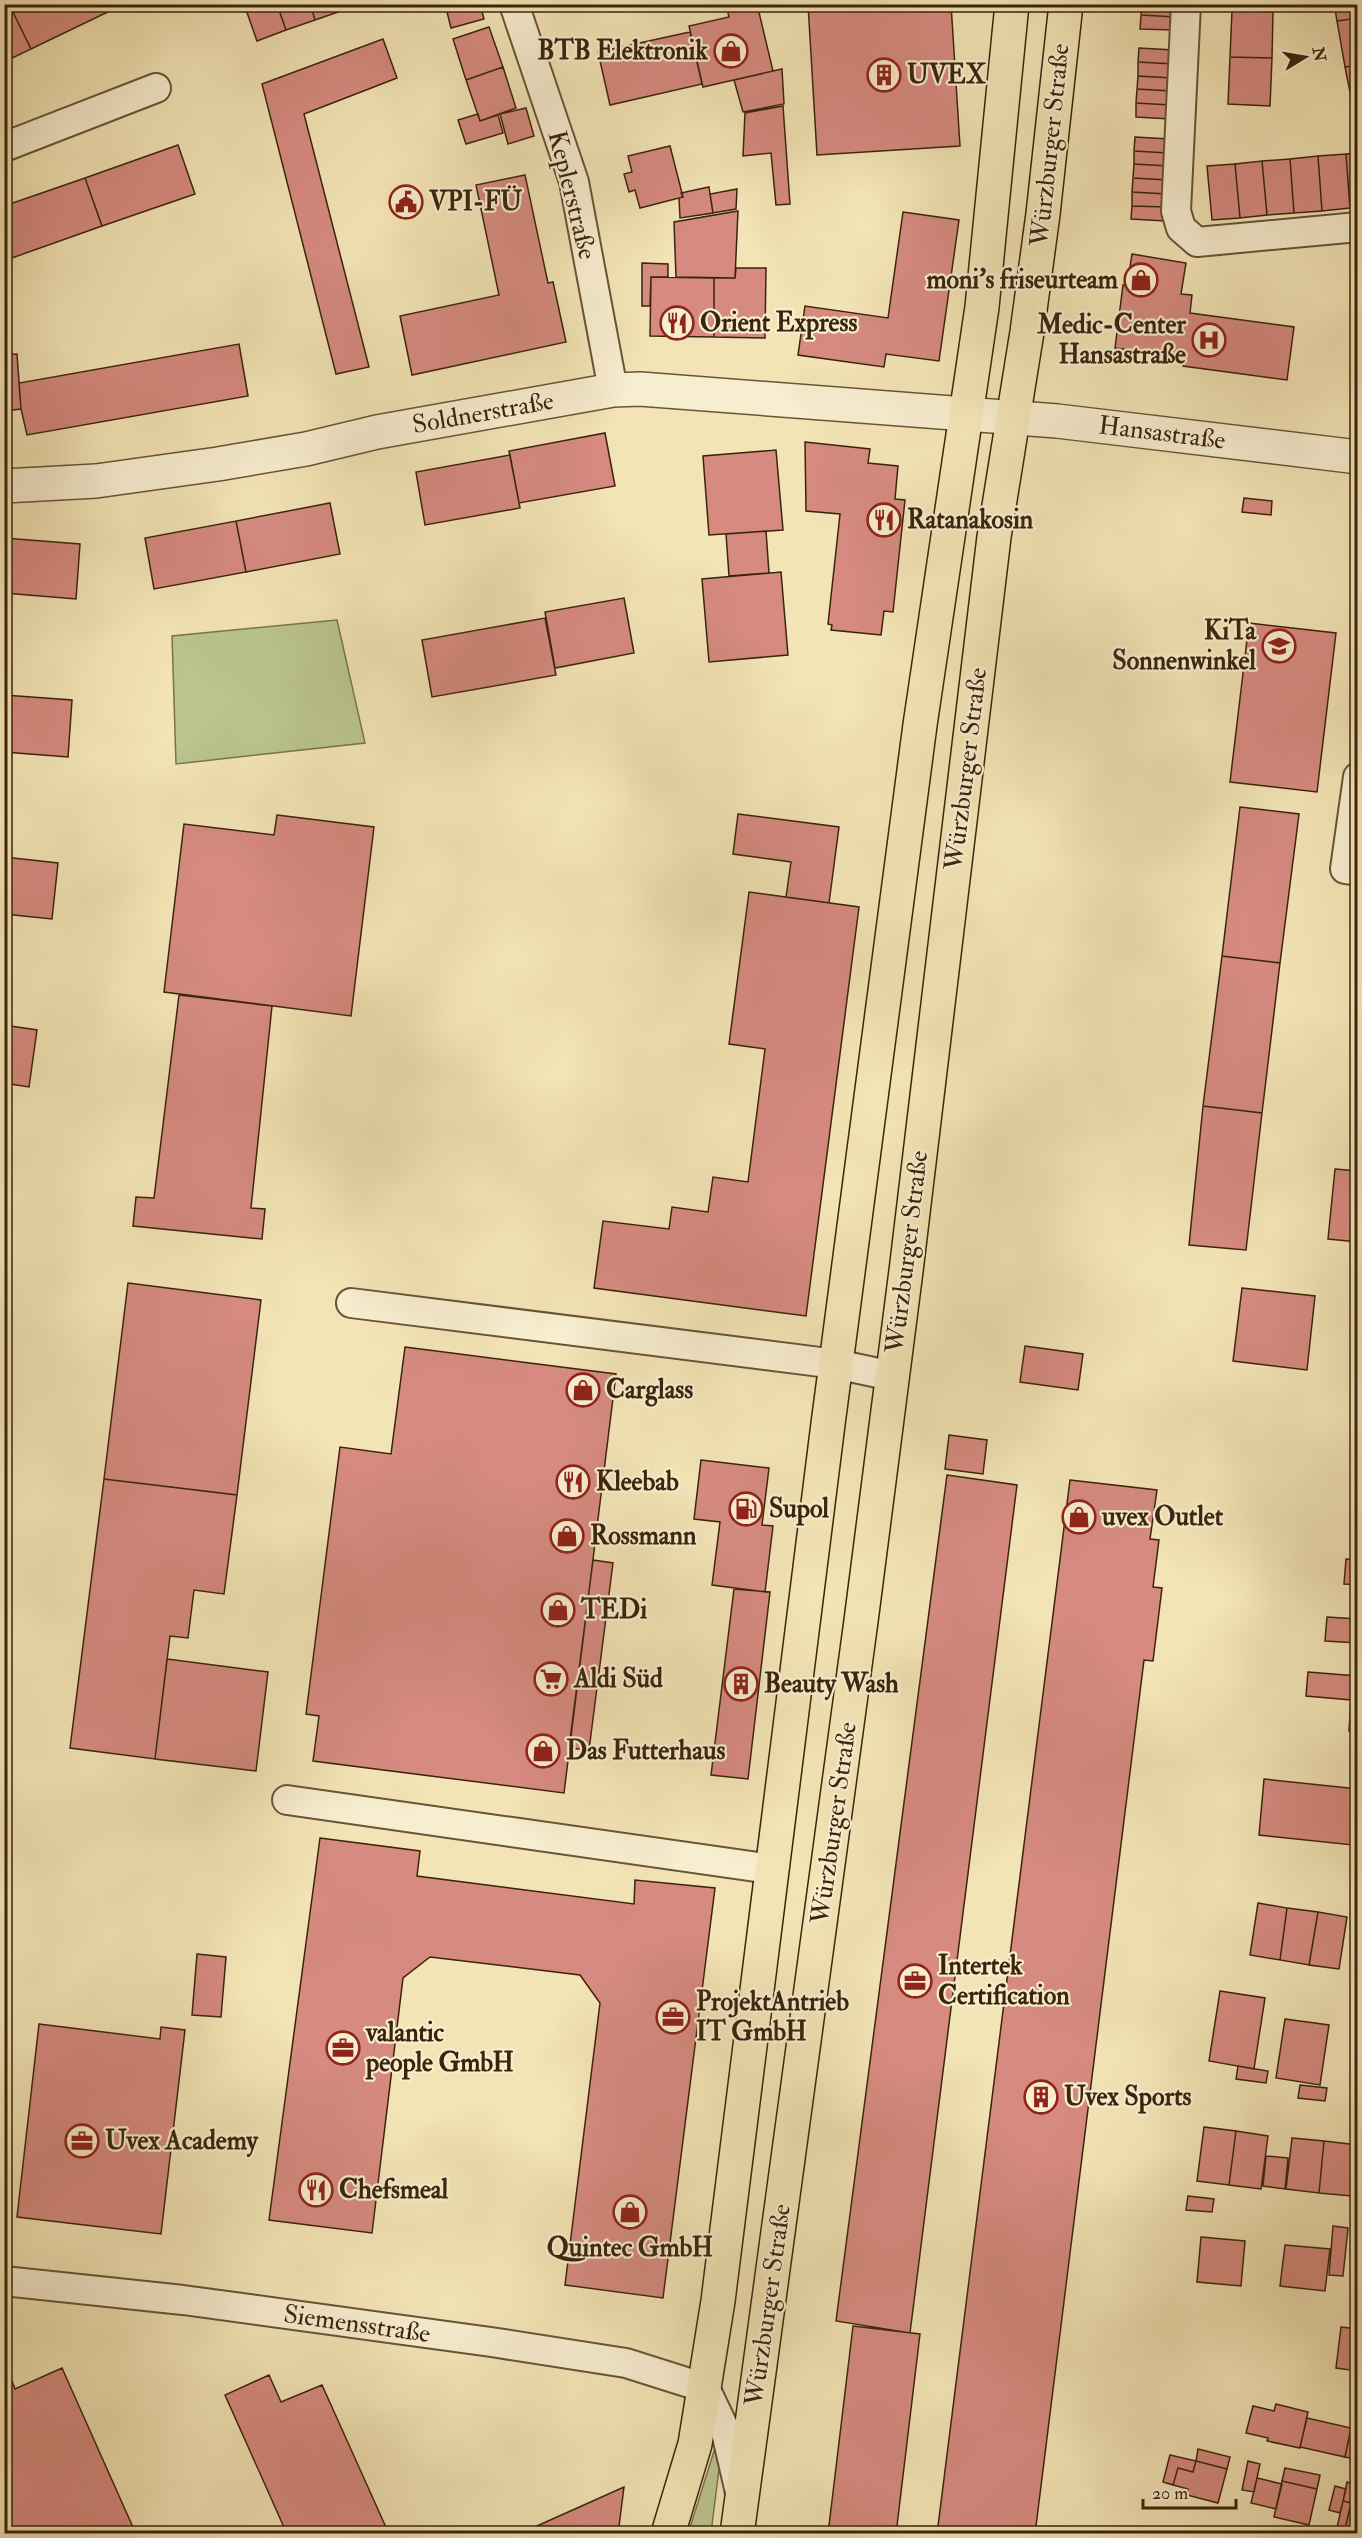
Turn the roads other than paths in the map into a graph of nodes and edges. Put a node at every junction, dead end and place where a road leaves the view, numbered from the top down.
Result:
1 (514, 4) edge
2 (1012, 4) edge
3 (1066, 4) edge
4 (1186, 4) edge
5 (156, 88) dead end
6 (4, 147) edge
7 (1358, 227) edge
8 (613, 390) junction
9 (965, 416) junction
10 (1013, 417) junction
11 (1358, 457) edge
12 (4, 486) edge
13 (1358, 777) edge
14 (1351, 870) edge
15 (351, 1303) dead end
16 (836, 1364) junction
17 (892, 1376) junction
18 (287, 1800) dead end
19 (771, 1869) junction
20 (4, 2281) edge
21 (705, 2388) junction
22 (742, 2498) junction
23 (668, 2534) edge
24 (737, 2534) edge

1 - 8 street, Keplerstraße
2 - 9 main road, Würzburger Straße
3 - 10 main road, Würzburger Straße
4 - 7 street
5 - 6 street
8 - 9 street, Soldnerstraße
8 - 12 street, Soldnerstraße
9 - 10 street, Hansastraße
9 - 16 main road, Würzburger Straße
10 - 11 street, Hansastraße
10 - 17 main road, Würzburger Straße
13 - 14 street
15 - 16 street
16 - 17 street
16 - 19 main road, Würzburger Straße
17 - 22 main road, Würzburger Straße
18 - 19 street
19 - 21 main road, Würzburger Straße
20 - 21 street, Siemensstraße
21 - 22 street, Würzburger Straße
21 - 23 main road, Würzburger Straße
22 - 24 main road, Würzburger Straße

